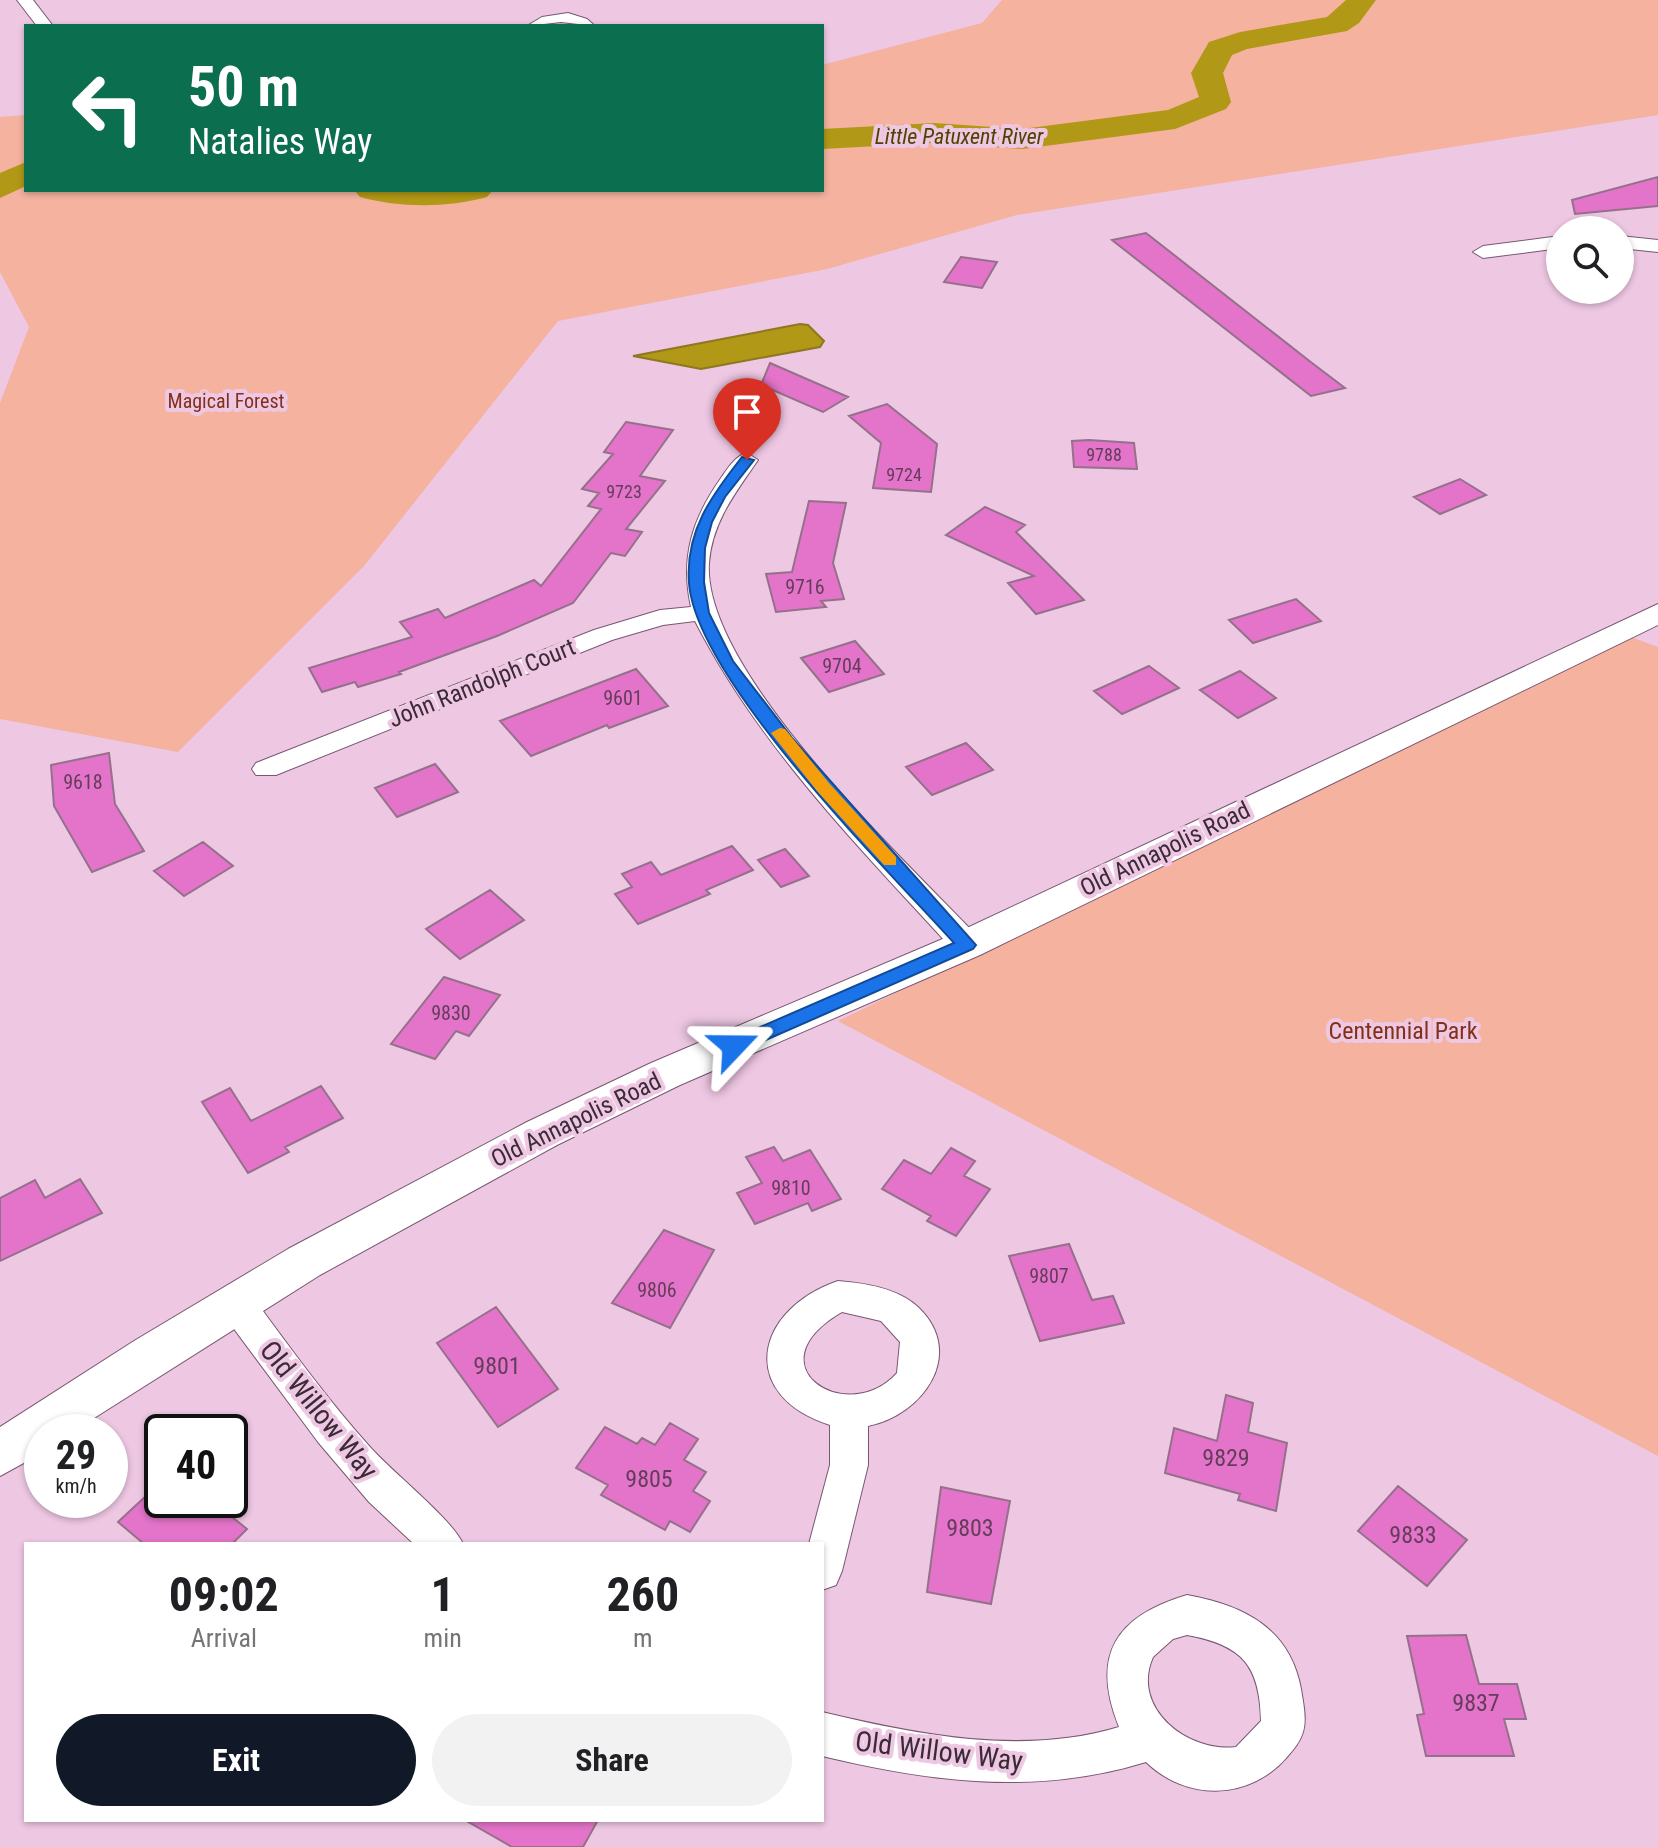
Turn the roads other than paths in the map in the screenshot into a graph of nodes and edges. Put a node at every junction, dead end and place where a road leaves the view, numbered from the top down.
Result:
1 (25, 0) edge
2 (43, 24) edge
3 (538, 24) edge
4 (585, 24) edge
5 (1634, 243) edge
6 (1546, 244) edge
7 (1658, 246) edge
8 (1483, 252) dead end
9 (747, 460) dead end
10 (702, 613) junction
11 (1658, 613) edge
12 (266, 769) dead end
13 (967, 945) junction
14 (236, 1303) junction
15 (849, 1414) dead end
16 (0, 1454) edge
17 (440, 1542) edge
18 (824, 1563) edge
19 (824, 1735) edge
20 (1149, 1739) dead end

1 - 2 street
3 - 4 street
5 - 7 street
6 - 8 street
9 - 10 street
10 - 12 street, John Randolph Court
10 - 13 street
11 - 13 street, Old Annapolis Road
13 - 14 street, Old Annapolis Road
14 - 16 street, Old Annapolis Road
14 - 17 street, Old Willow Way
15 - 18 street
19 - 20 street, Old Willow Way

